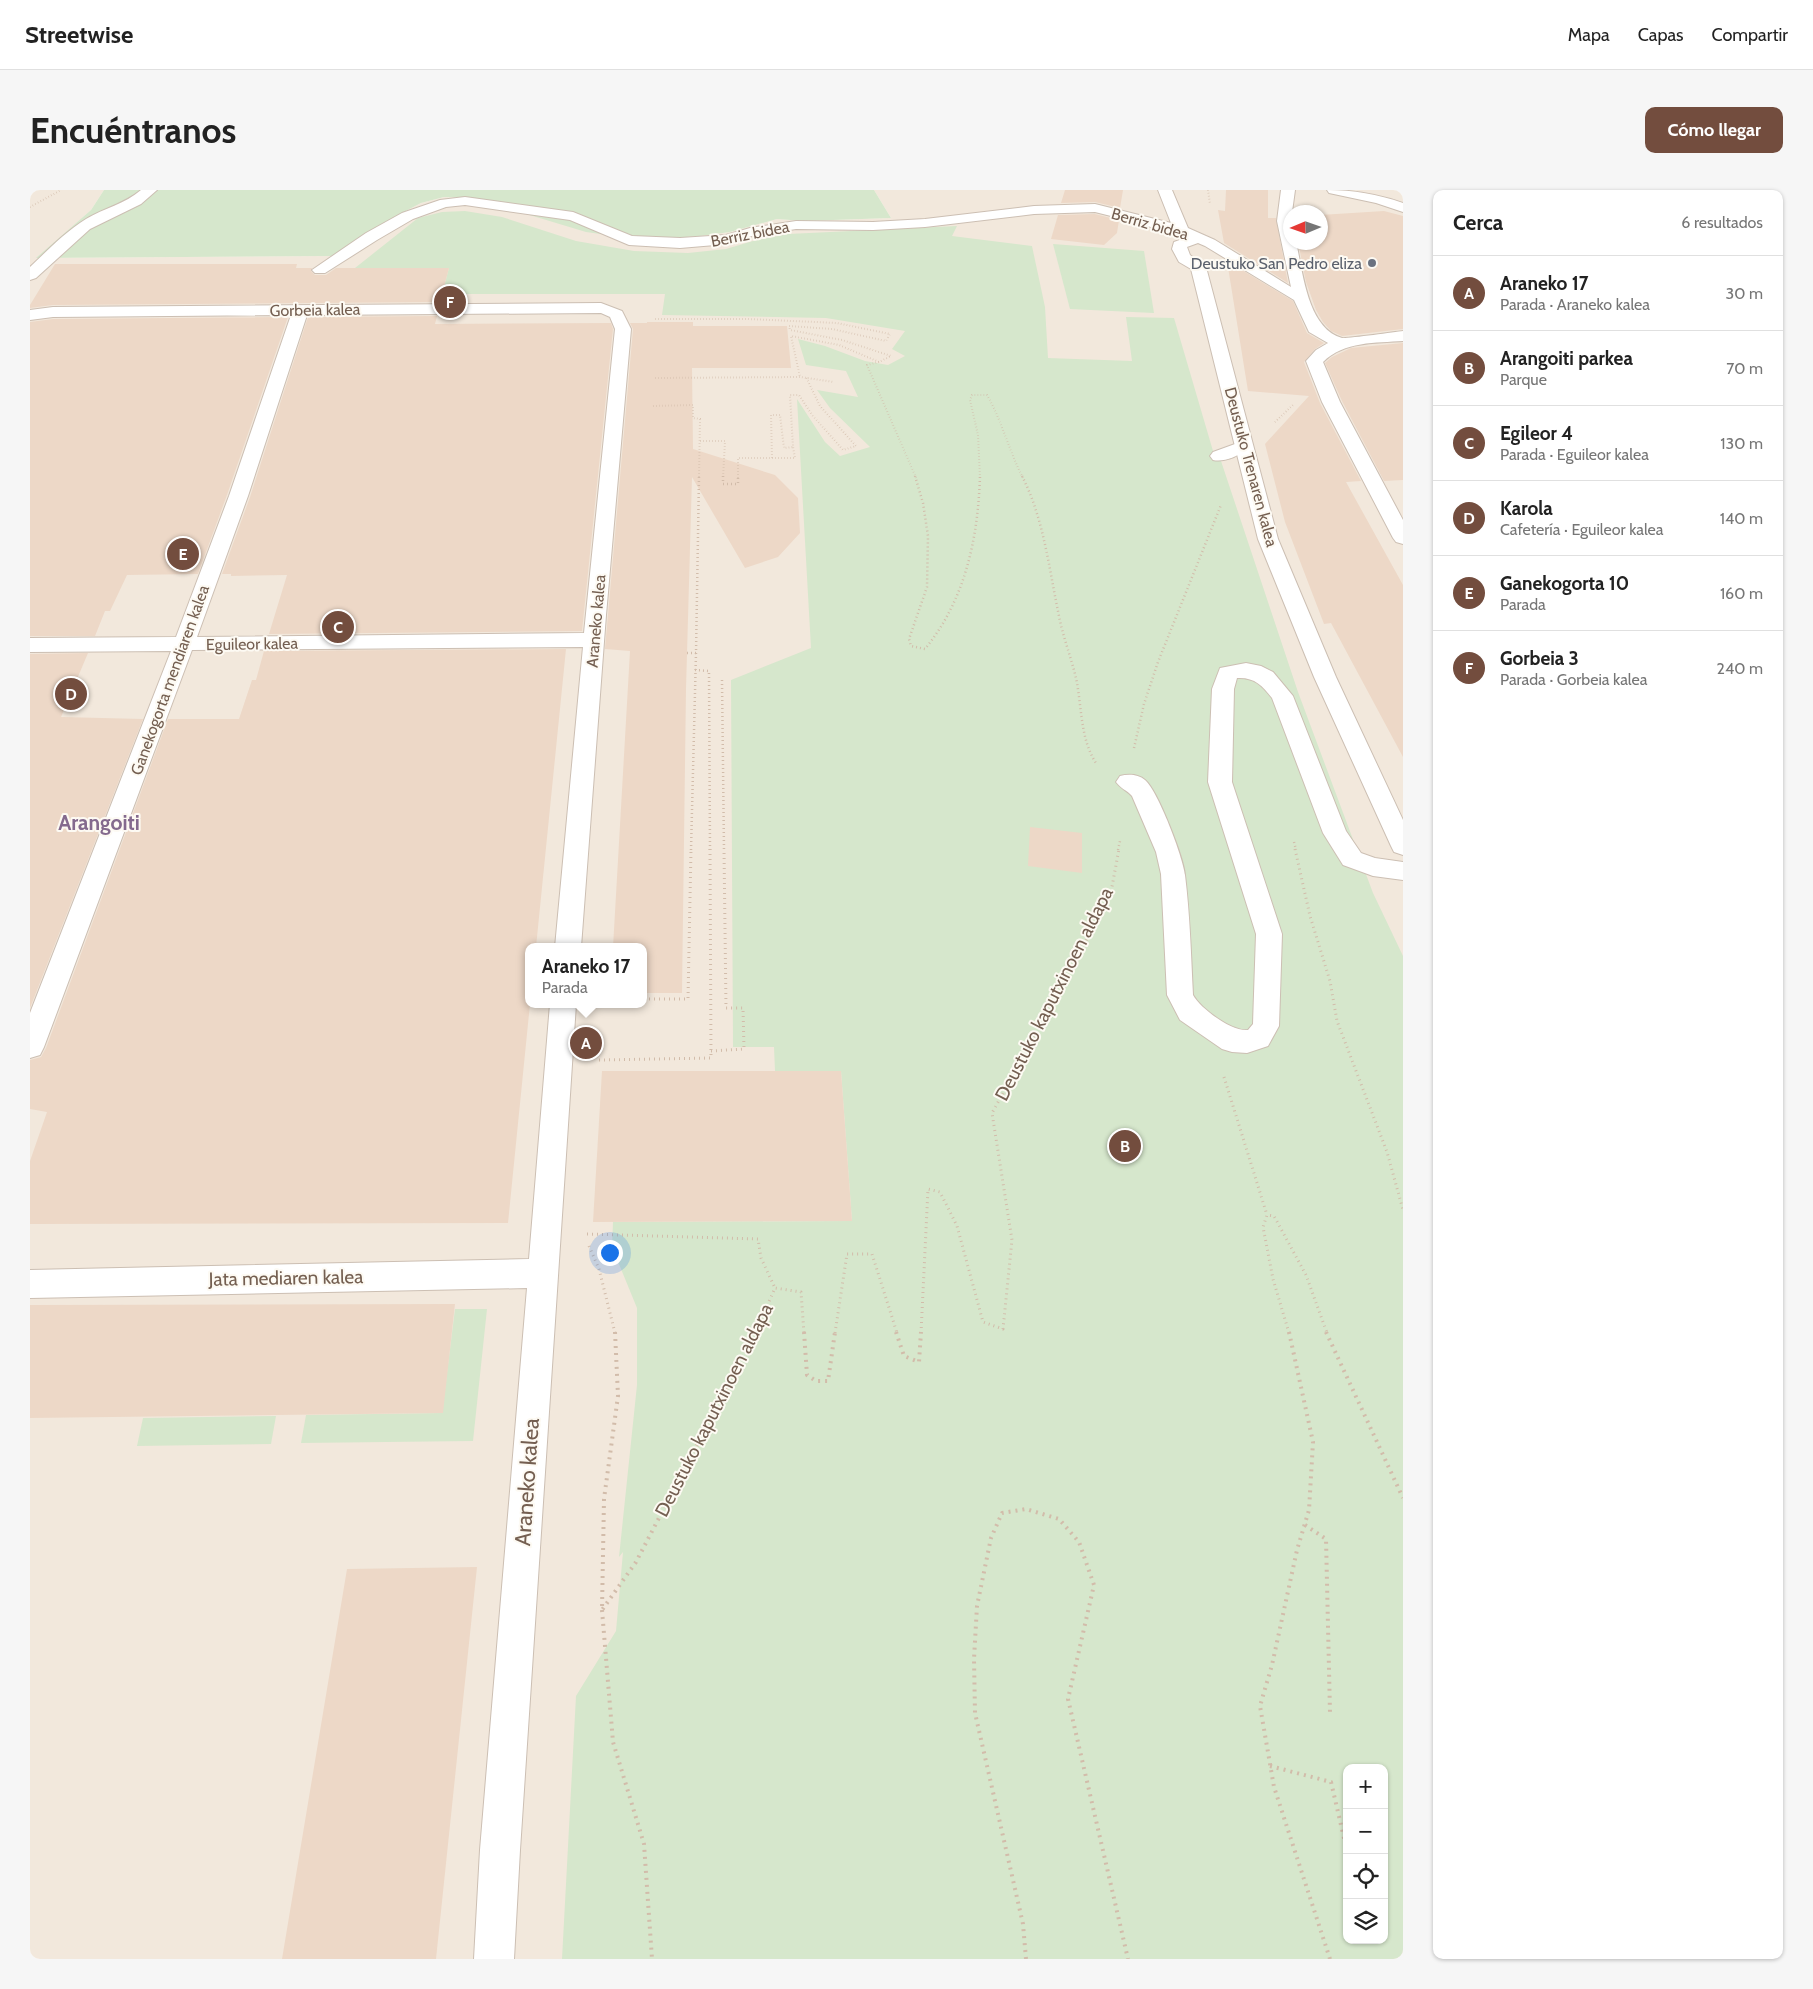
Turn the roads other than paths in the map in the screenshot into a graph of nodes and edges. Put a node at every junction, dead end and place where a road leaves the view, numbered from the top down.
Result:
1 (150, 190) edge
2 (1166, 190) edge
3 (1288, 190) edge
4 (1334, 190) edge
5 (120, 194) dead end
6 (1403, 208) edge
7 (106, 212) junction
8 (1190, 235) junction
9 (320, 270) dead end
10 (30, 275) edge
11 (1302, 298) junction
12 (601, 308) joint
13 (301, 310) junction
14 (30, 315) edge
15 (1403, 336) edge
16 (1340, 344) junction
17 (1403, 538) edge
18 (594, 640) junction
19 (30, 645) edge
20 (183, 645) junction
21 (1128, 782) road end
22 (1403, 846) edge
23 (1403, 870) edge
24 (568, 943) edge
25 (562, 1008) edge
26 (30, 1047) edge
27 (543, 1272) junction
28 (30, 1284) edge
29 (494, 1959) edge

1 - 7 street
2 - 8 street
3 - 11 street
4 - 6 street
5 - 7 street
7 - 10 street
8 - 9 street, Berriz bidea
8 - 11 street, Berriz bidea
8 - 22 street, Deustuko Trenaren kalea
11 - 16 street
12 - 13 street, Gorbeia kalea
12 - 18 street, Araneko kalea
13 - 14 street, Gorbeia kalea
13 - 20 street, Ganekogorta mendiaren kalea
15 - 16 street
16 - 17 street
18 - 20 street, Eguileor kalea
18 - 24 street, Araneko kalea
19 - 20 street, Eguileor kalea
20 - 26 street, Ganekogorta mendiaren kalea
21 - 23 street
25 - 27 street, Araneko kalea
27 - 28 street, Jata mediaren kalea
27 - 29 street, Araneko kalea

